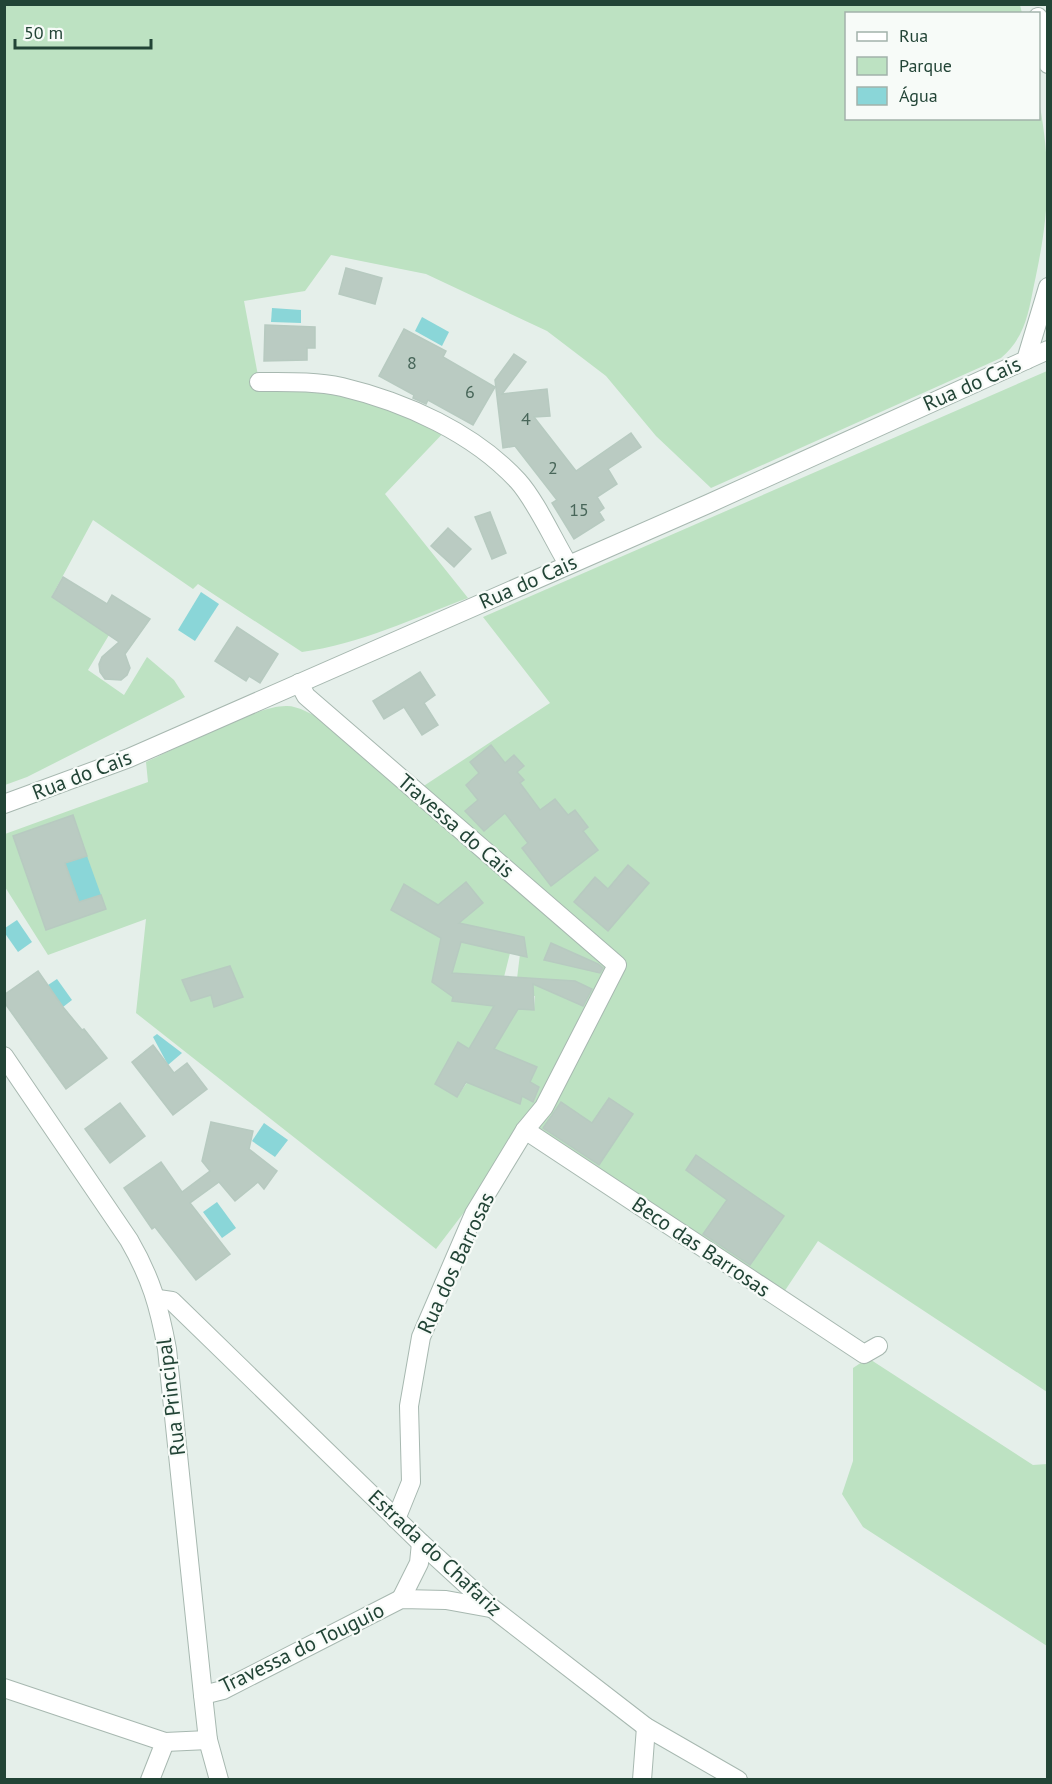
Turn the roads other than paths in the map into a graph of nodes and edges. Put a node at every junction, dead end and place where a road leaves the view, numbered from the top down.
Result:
1 (1040, 26) edge
2 (1047, 64) edge
3 (1047, 287) edge
4 (1047, 350) edge
5 (1026, 360) junction
6 (259, 382) dead end
7 (568, 564) junction
8 (299, 683) junction
9 (4, 804) edge
10 (617, 965) joint
11 (4, 1056) edge
12 (525, 1130) junction
13 (158, 1299) junction
14 (878, 1346) dead end
15 (396, 1519) junction
16 (421, 1543) junction
17 (401, 1599) junction
18 (492, 1608) junction
19 (4, 1688) edge
20 (202, 1695) junction
21 (646, 1727) junction
22 (208, 1740) junction
23 (165, 1742) junction
24 (150, 1779) edge
25 (219, 1779) edge
26 (642, 1779) edge
27 (738, 1779) edge

1 - 2 street
3 - 5 street
4 - 5 street, Rua do Cais
5 - 7 street, Rua do Cais
6 - 7 street
7 - 8 street, Rua do Cais
8 - 9 street, Rua do Cais
8 - 10 street, Travessa do Cais
10 - 12 street, Rua dos Barrosas
11 - 13 street, Rua Principal
12 - 14 street, Beco das Barrosas
12 - 15 street, Rua dos Barrosas
13 - 15 street, Estrada do Chafariz
13 - 20 street, Rua Principal
15 - 16 street, Estrada do Chafariz
16 - 17 street, Travessa do Touguio
16 - 18 street, Estrada do Chafariz
17 - 18 street, Travessa do Touguio
17 - 20 street, Travessa do Touguio
18 - 21 street, Estrada do Chafariz
19 - 23 street
20 - 22 street, Rua Principal
21 - 26 street
21 - 27 street, Estrada do Chafariz
22 - 23 street
22 - 25 street, Rua Principal
23 - 24 street

